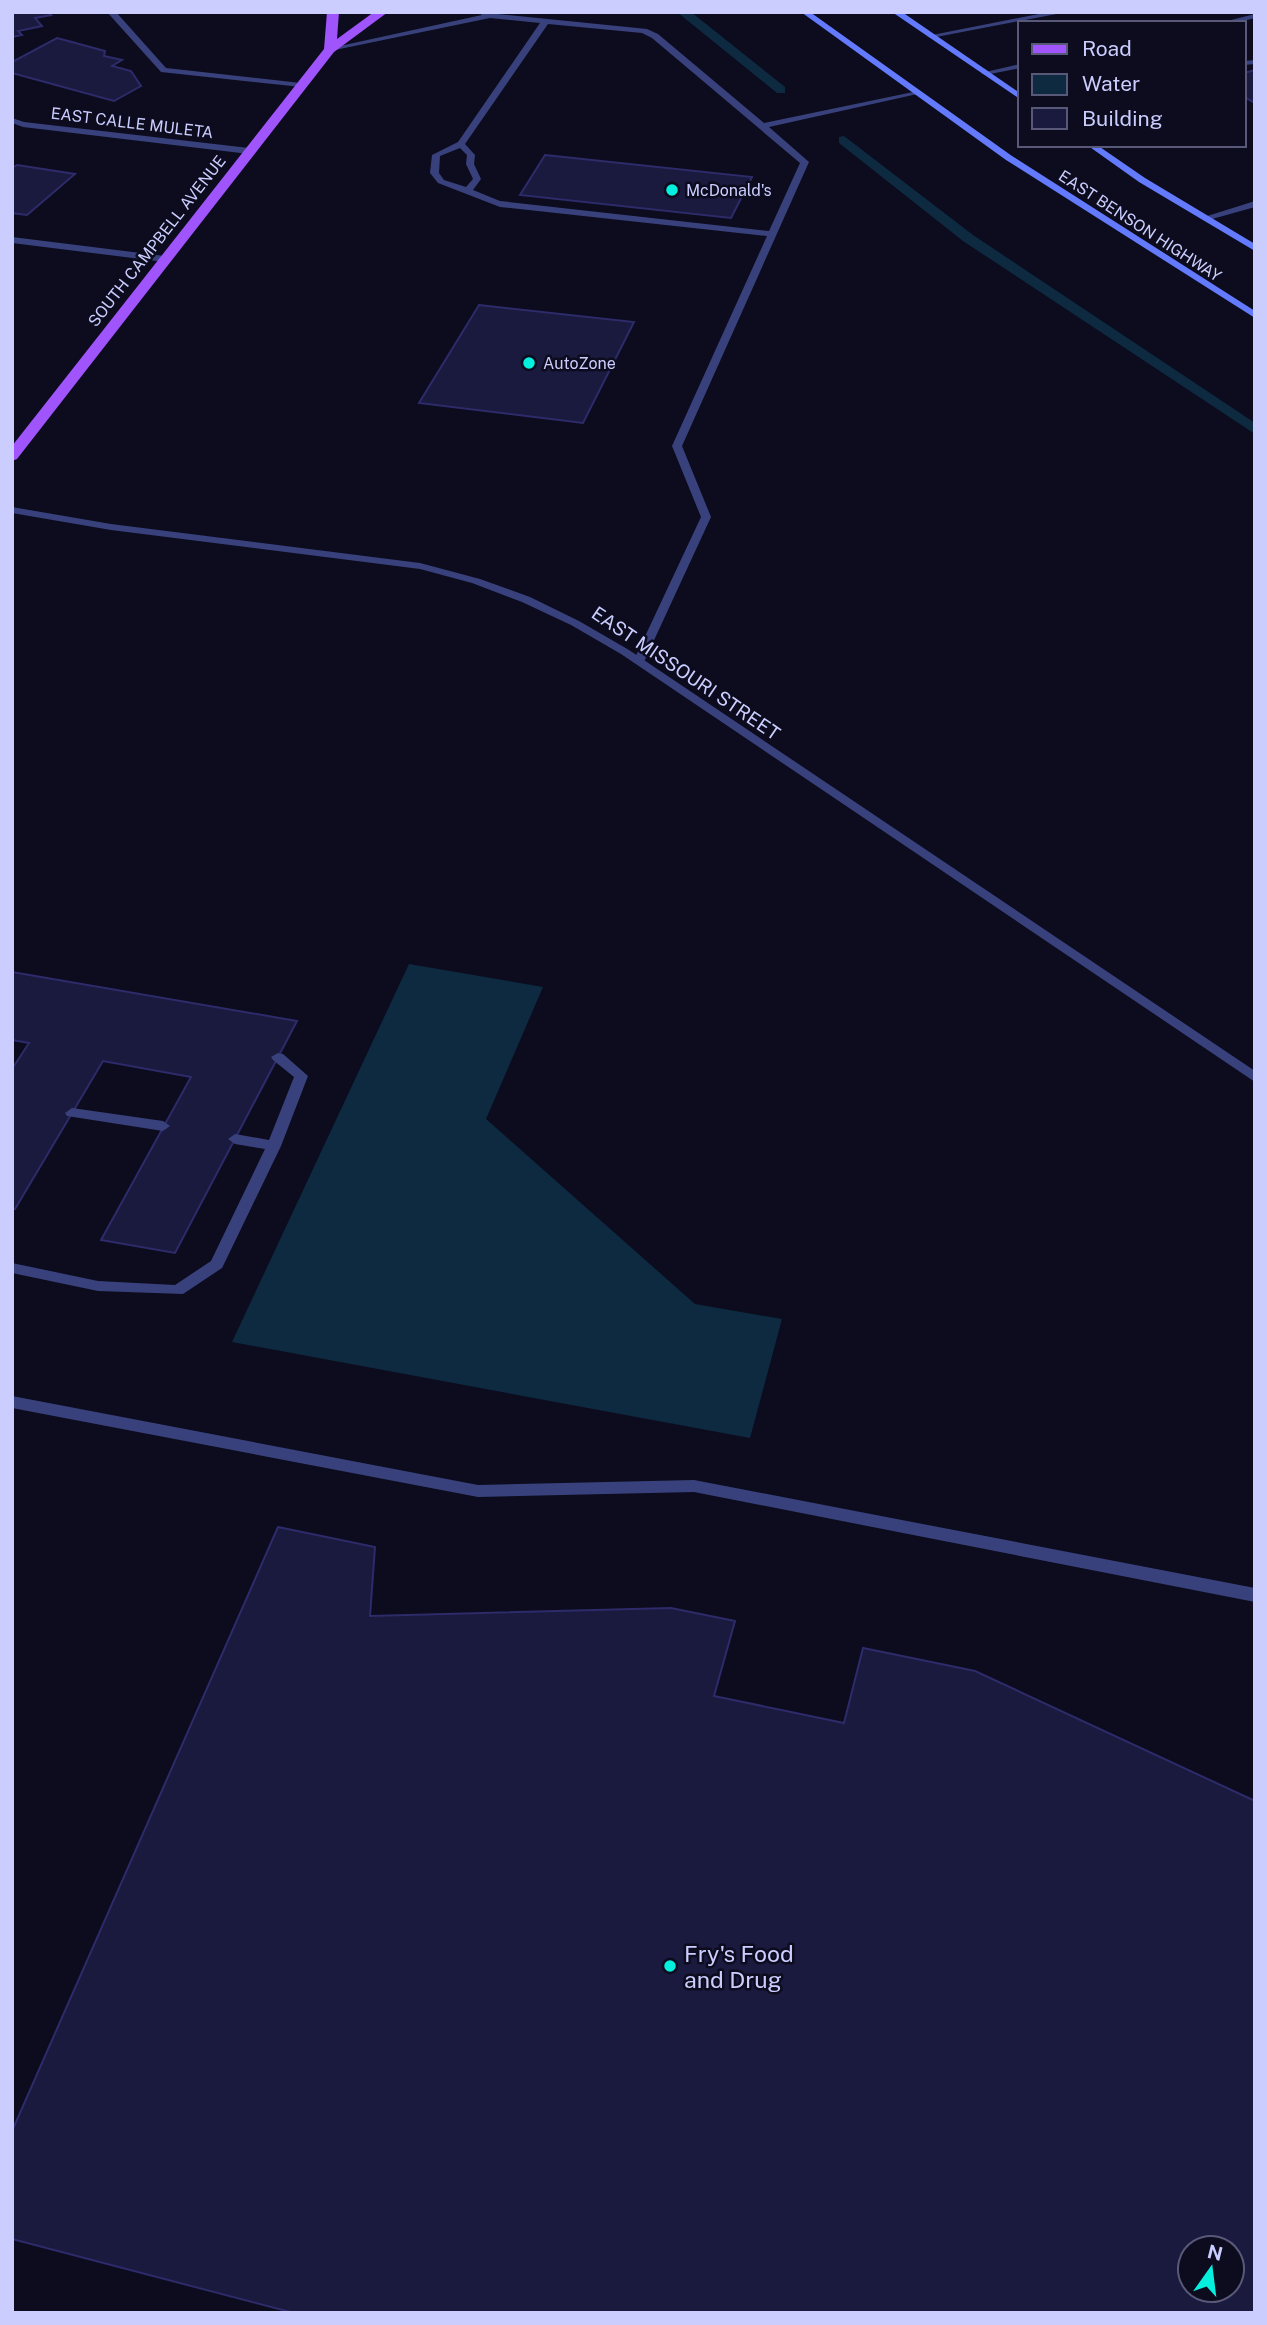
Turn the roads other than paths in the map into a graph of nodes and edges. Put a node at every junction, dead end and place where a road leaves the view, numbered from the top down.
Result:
1 (111, 12) edge
2 (332, 12) edge
3 (382, 12) edge
4 (805, 12) edge
5 (896, 12) edge
6 (1063, 12) edge
7 (486, 14) edge
8 (1255, 16) edge
9 (546, 21) junction
10 (1232, 21) edge
11 (931, 36) junction
12 (330, 49) junction
13 (1018, 66) edge
14 (985, 73) junction
15 (301, 85) junction
16 (918, 93) junction
17 (1018, 96) edge
18 (12, 120) edge
19 (763, 126) junction
20 (461, 144) junction
21 (1094, 147) edge
22 (249, 151) junction
23 (468, 190) junction
24 (1255, 204) edge
25 (1205, 218) junction
26 (774, 234) junction
27 (12, 240) edge
28 (1255, 248) edge
29 (165, 259) junction
30 (1255, 315) edge
31 (12, 456) edge
32 (12, 510) edge
33 (639, 662) junction
34 (278, 1057) dead end
35 (1255, 1079) edge
36 (72, 1113) dead end
37 (163, 1126) dead end
38 (235, 1139) dead end
39 (274, 1146) junction
40 (12, 1268) edge
41 (12, 1402) edge
42 (1255, 1595) edge

1 - 15 street
2 - 12 main road
3 - 12 main road, SOUTH CAMPBELL AVENUE
4 - 16 main road, EAST BENSON HIGHWAY
5 - 11 main road
6 - 11 street
7 - 9 street
7 - 12 street
8 - 10 street
9 - 19 street
9 - 20 street
11 - 14 main road
12 - 15 main road, SOUTH CAMPBELL AVENUE
13 - 14 street
14 - 17 main road
15 - 22 main road, SOUTH CAMPBELL AVENUE
16 - 19 street
16 - 30 main road, EAST BENSON HIGHWAY
18 - 22 street, EAST CALLE MULETA
19 - 26 street
20 - 23 street
20 - 23 street
21 - 25 main road
22 - 29 main road, SOUTH CAMPBELL AVENUE
23 - 26 street
24 - 25 street
25 - 28 main road
26 - 33 street
27 - 29 street
29 - 31 main road, SOUTH CAMPBELL AVENUE
32 - 33 street, EAST MISSOURI STREET
33 - 35 street, EAST MISSOURI STREET
34 - 39 street
36 - 37 street
38 - 39 street
39 - 40 street
41 - 42 street

